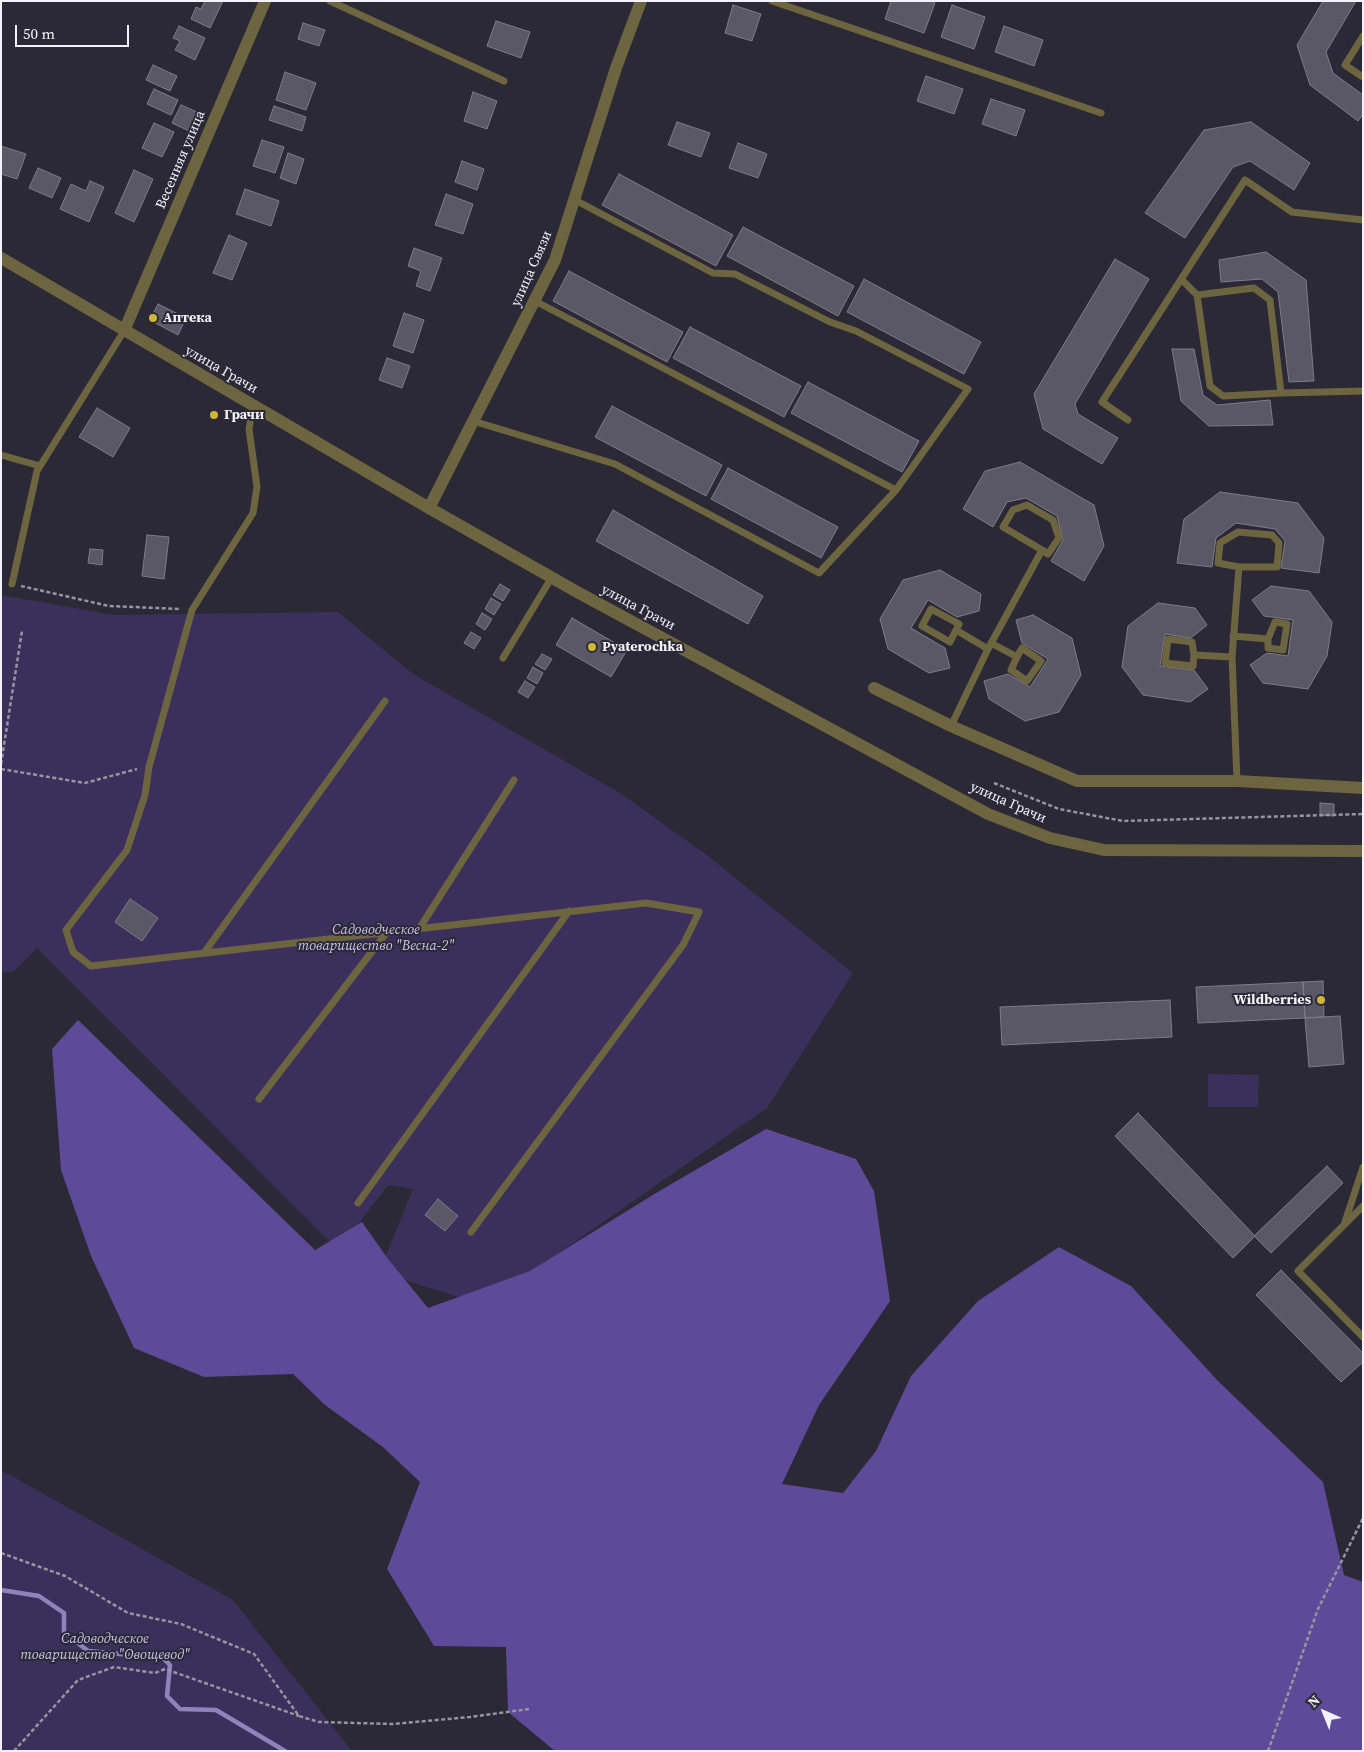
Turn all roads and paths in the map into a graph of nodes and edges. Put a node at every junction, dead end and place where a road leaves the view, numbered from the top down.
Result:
1 (265, 1) edge
2 (330, 1) edge
3 (641, 1) edge
4 (772, 1) edge
5 (1363, 36) edge
6 (1363, 77) edge
7 (504, 81) dead end
8 (1101, 113) dead end
9 (575, 200) junction
10 (1363, 220) edge
11 (1, 258) edge
12 (1181, 279) junction
13 (1197, 295) junction
14 (535, 301) junction
15 (124, 331) junction
16 (1363, 391) edge
17 (1281, 392) junction
18 (253, 406) junction
19 (1128, 420) dead end
20 (473, 422) junction
21 (1, 455) edge
22 (40, 466) junction
23 (896, 490) junction
24 (429, 508) junction
25 (1042, 550) junction
26 (1239, 567) junction
27 (552, 577) junction
28 (12, 584) joint
29 (192, 610) junction
30 (956, 630) junction
31 (22, 631) dead end
32 (1234, 636) junction
33 (1268, 639) dead end
34 (990, 646) junction
35 (1194, 655) junction
36 (1017, 657) junction
37 (1232, 657) junction
38 (503, 658) dead end
39 (874, 688) dead end
40 (385, 701) dead end
41 (951, 726) junction
42 (1, 764) edge
43 (149, 766) junction
44 (1, 769) edge
45 (514, 780) dead end
46 (1237, 781) junction
47 (994, 783) dead end
48 (1363, 788) edge
49 (1363, 814) edge
50 (1363, 851) edge
51 (569, 911) junction
52 (420, 928) junction
53 (387, 932) junction
54 (204, 953) junction
55 (259, 1099) dead end
56 (1363, 1168) edge
57 (358, 1203) dead end
58 (1363, 1206) edge
59 (1345, 1224) junction
60 (471, 1232) dead end
61 (1363, 1337) edge
62 (1363, 1518) edge
63 (1, 1553) edge
64 (528, 1708) dead end
65 (299, 1716) junction
66 (14, 1751) edge
67 (1268, 1751) edge

1 - 15 street, Весенняя улица
2 - 7 lane
3 - 9 street, улица Связи
4 - 8 lane
5 - 6 lane
9 - 14 street, улица Связи
9 - 23 lane
10 - 12 lane
11 - 15 street, улица Грачи
12 - 13 lane
12 - 19 lane
13 - 17 lane
13 - 17 lane
14 - 20 street, улица Связи
14 - 23 lane
15 - 18 street, улица Грачи
15 - 22 lane
16 - 17 lane
18 - 24 street, улица Грачи
18 - 29 lane
20 - 23 lane
20 - 24 street, улица Связи
21 - 22 lane
22 - 28 lane
24 - 27 street, улица Грачи
25 - 25 lane
25 - 34 lane
26 - 26 lane
26 - 32 lane
27 - 38 lane
27 - 50 street, улица Грачи
28 - 29 path
29 - 43 lane
30 - 30 lane
30 - 34 lane
31 - 42 path
32 - 33 lane
32 - 37 lane
34 - 36 lane
34 - 41 lane
35 - 35 lane
35 - 37 lane
36 - 36 lane
37 - 46 lane
39 - 41 street
40 - 54 lane
41 - 46 street
43 - 44 path
43 - 54 lane
45 - 52 lane
46 - 48 street
47 - 49 path
51 - 52 lane
51 - 57 lane
51 - 60 lane
52 - 53 lane
53 - 54 lane
53 - 55 lane
56 - 59 lane
58 - 59 lane
59 - 61 lane
62 - 67 path
63 - 65 path
64 - 65 path
65 - 66 path

